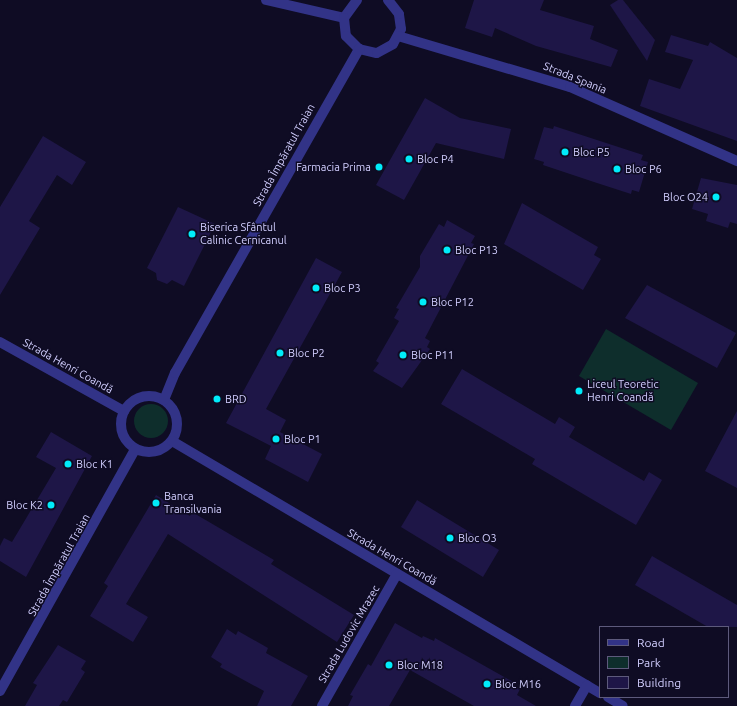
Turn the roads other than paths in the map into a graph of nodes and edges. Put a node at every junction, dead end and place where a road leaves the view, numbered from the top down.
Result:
1 (266, 0) edge
2 (357, 0) edge
3 (388, 0) edge
4 (399, 4) edge
5 (303, 5) edge
6 (344, 18) junction
7 (398, 36) junction
8 (359, 49) junction
9 (737, 161) edge
10 (0, 342) edge
11 (164, 400) junction
12 (124, 411) junction
13 (172, 442) junction
14 (135, 449) junction
15 (397, 574) junction
16 (587, 685) junction
17 (0, 691) edge
18 (599, 691) edge
19 (610, 698) edge
20 (322, 706) edge
21 (574, 706) edge
22 (623, 706) edge

1 - 5 street
2 - 6 street
3 - 4 street
4 - 7 street
5 - 6 street
6 - 8 street
7 - 8 street
7 - 9 street, Strada Spania
8 - 11 street, Strada Împăratul Traian
10 - 12 street, Strada Henri Coandă
11 - 12 street
11 - 13 street
12 - 14 street
13 - 14 street
13 - 15 street, Strada Henri Coandă
14 - 17 street, Strada Împăratul Traian
15 - 16 street, Strada Henri Coandă
15 - 20 street, Strada Ludovic Mrazec
16 - 18 street, Strada Henri Coandă
16 - 21 street
19 - 22 street

